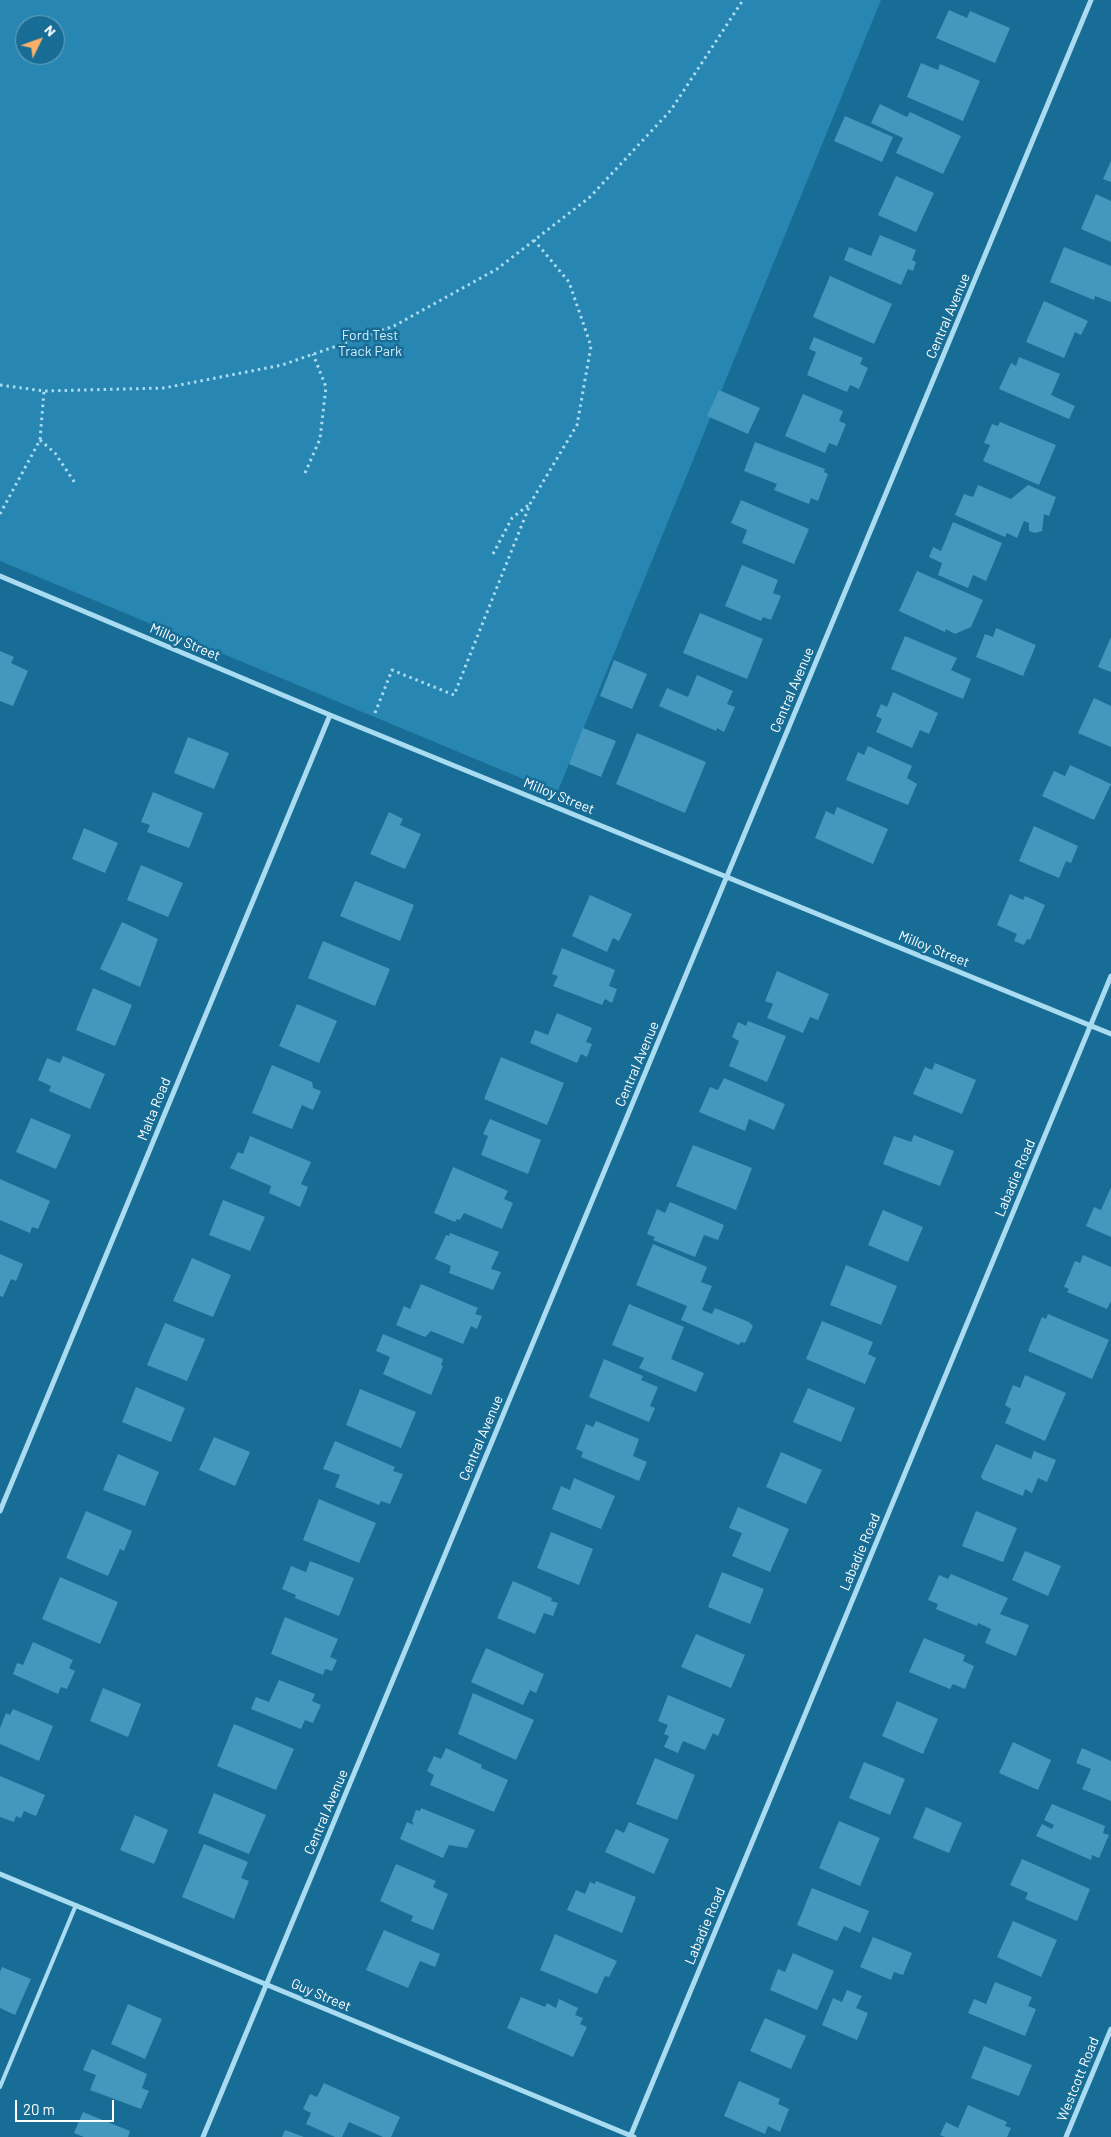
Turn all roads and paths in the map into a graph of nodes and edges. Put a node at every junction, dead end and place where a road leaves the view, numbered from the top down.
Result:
1 (743, 0) edge
2 (1091, 0) edge
3 (534, 240) junction
4 (313, 354) junction
5 (0, 385) edge
6 (44, 391) junction
7 (40, 440) junction
8 (305, 474) dead end
9 (75, 484) dead end
10 (531, 502) junction
11 (0, 514) edge
12 (494, 554) dead end
13 (0, 576) edge
14 (377, 710) dead end
15 (330, 715) junction
16 (727, 876) junction
17 (1111, 976) edge
18 (1091, 1026) junction
19 (1111, 1034) edge
20 (0, 1511) edge
21 (0, 1874) edge
22 (76, 1905) junction
23 (267, 1984) junction
24 (1111, 2029) edge
25 (0, 2087) edge
26 (203, 2137) edge
27 (632, 2137) edge
28 (1066, 2137) edge

1 - 3 path
2 - 16 street, Central Avenue
3 - 4 path
3 - 10 path
4 - 6 path
4 - 8 path
5 - 6 path
6 - 7 path
7 - 9 path
7 - 11 path
10 - 12 path
10 - 14 path
13 - 15 street, Milloy Street
15 - 16 street, Milloy Street
15 - 20 street, Malta Road
16 - 18 street, Milloy Street
16 - 23 street, Central Avenue
17 - 18 street, Labadie Road
18 - 19 street, Milloy Street
18 - 27 street, Labadie Road
21 - 22 street, Guy Street
22 - 23 street, Guy Street
22 - 25 lane
23 - 26 street, Central Avenue
23 - 27 street, Guy Street
24 - 28 street, Westcott Road

